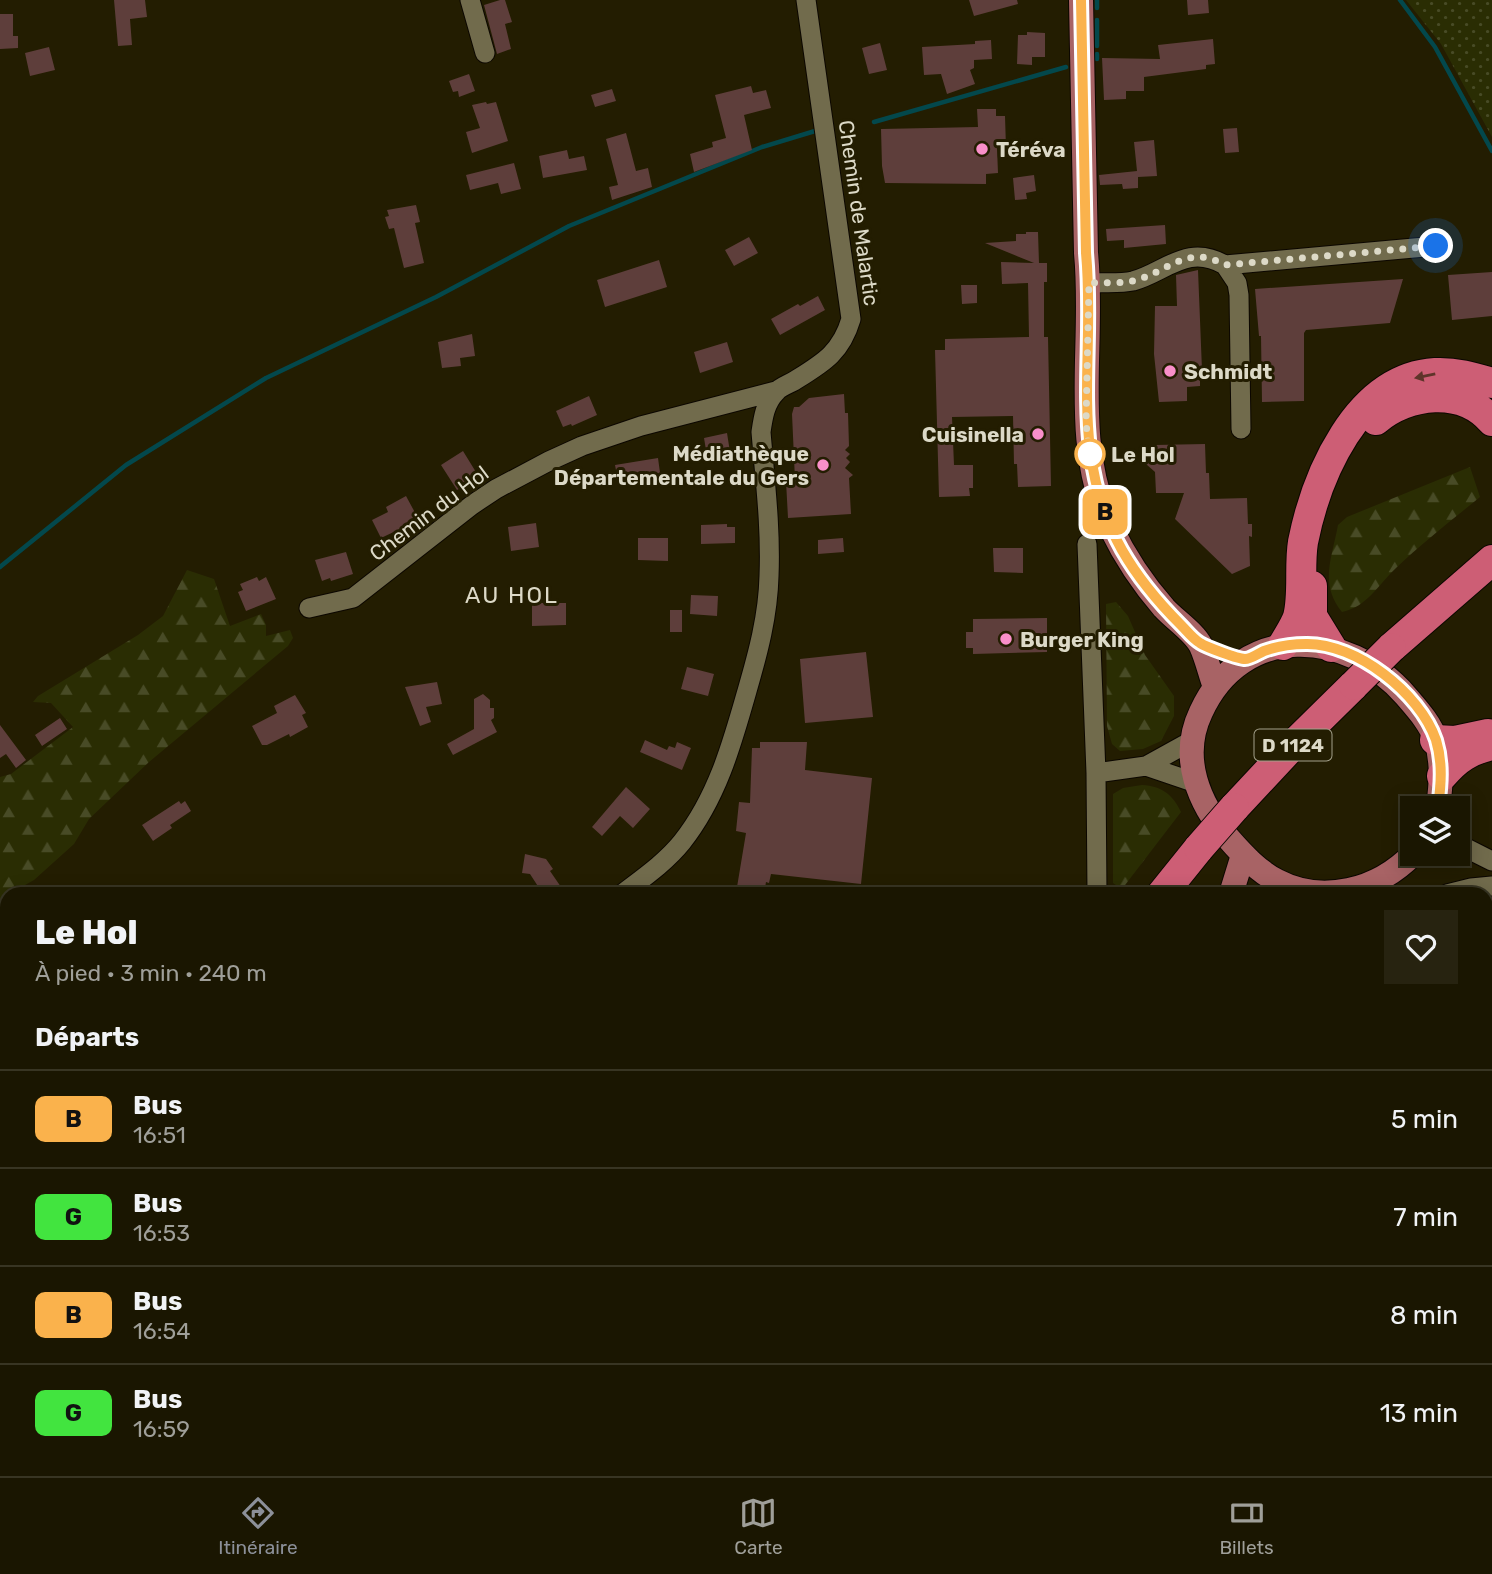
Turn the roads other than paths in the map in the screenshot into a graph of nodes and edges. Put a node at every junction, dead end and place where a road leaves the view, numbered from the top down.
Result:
1 (470, 0) edge
2 (806, 0) edge
3 (1081, 0) edge
4 (485, 53) dead end
5 (1436, 246) dead end
6 (1225, 265) junction
7 (1089, 283) junction
8 (1492, 383) edge
9 (776, 391) junction
10 (1492, 421) edge
11 (1241, 429) dead end
12 (1087, 544) dead end
13 (1492, 560) edge
14 (1492, 575) edge
15 (1446, 598) junction
16 (310, 608) dead end
17 (1200, 644) junction
18 (1283, 645) junction
19 (1331, 647) junction
20 (1246, 659) junction
21 (1215, 687) junction
22 (1492, 733) edge
23 (1193, 740) junction
24 (1436, 740) junction
25 (1492, 745) edge
26 (1146, 766) junction
27 (1096, 773) junction
28 (1443, 776) junction
29 (1196, 783) junction
30 (1440, 796) edge
31 (1470, 849) edge
32 (1243, 855) junction
33 (1492, 861) edge
34 (1401, 866) edge
35 (631, 887) edge
36 (1097, 887) edge
37 (1168, 887) edge
38 (1233, 887) edge
39 (1269, 887) edge
40 (1367, 887) edge

1 - 4 street
2 - 9 street, Chemin de Malartic
3 - 7 main road
5 - 6 street
6 - 7 street
6 - 11 street
7 - 17 main road
8 -> 18 highway
9 - 16 street, Chemin du Hol
9 - 35 street
10 - 19 highway
12 - 27 street
13 - 15 highway, D 1124
14 - 15 highway
15 - 37 highway, D 1124, bridge
17 - 20 main road
17 - 21 main road
18 - 19 main road
18 - 20 main road
19 - 24 main road
20 - 21 main road
21 - 23 main road
22 - 24 highway
23 - 26 street
23 - 29 main road
24 - 28 main road
25 - 28 highway
26 - 27 street
26 - 29 street
27 - 36 street
28 - 30 main road
29 - 32 main road
31 - 33 street
32 - 38 main road
32 - 39 main road
34 - 40 main road

